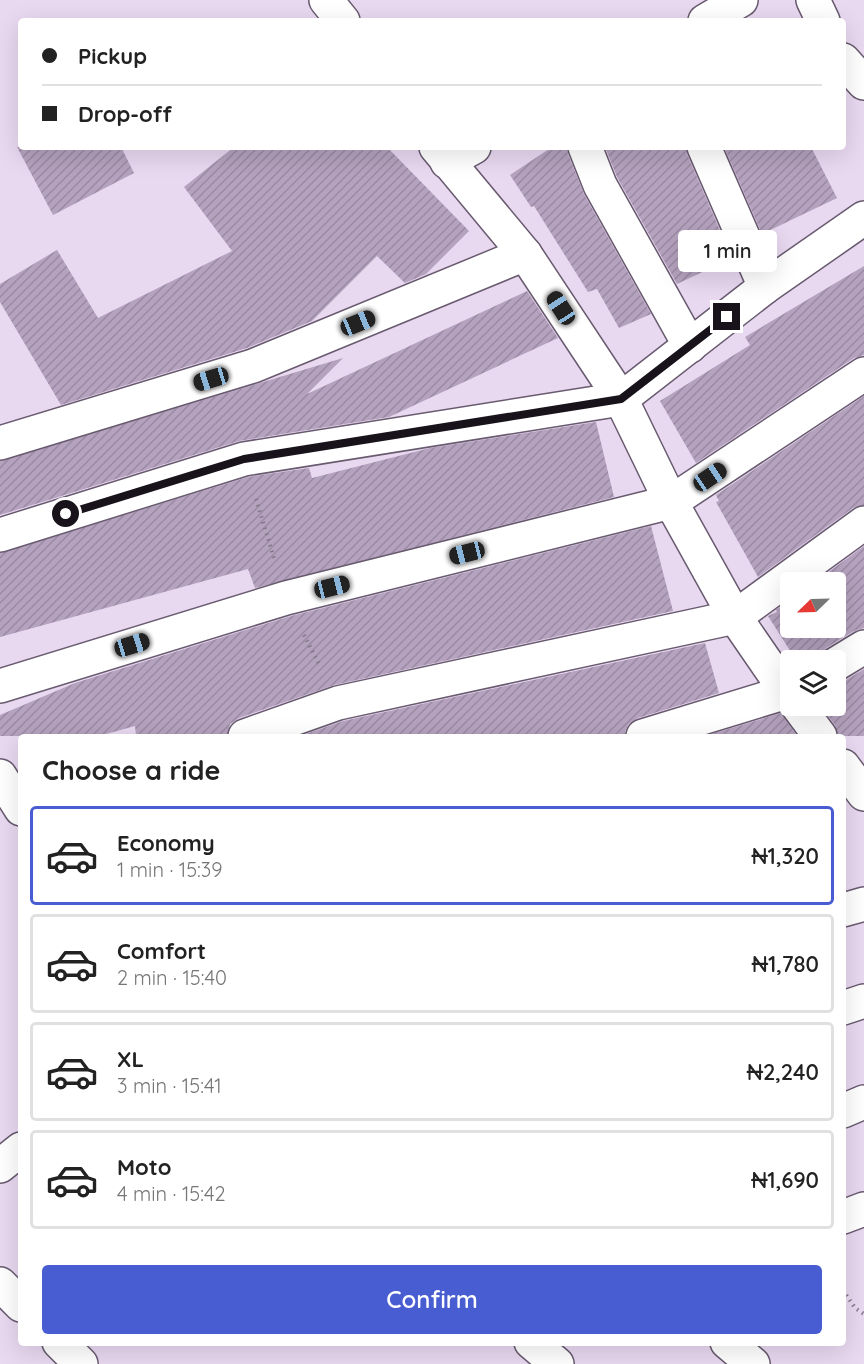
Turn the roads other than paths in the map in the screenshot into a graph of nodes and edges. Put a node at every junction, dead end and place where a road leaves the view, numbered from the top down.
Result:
1 (326, 0) edge
2 (741, 0) edge
3 (813, 0) edge
4 (341, 18) edge
5 (710, 18) edge
6 (822, 18) edge
7 (846, 63) edge
8 (864, 83) edge
9 (586, 150) edge
10 (705, 150) edge
11 (452, 152) edge
12 (864, 218) edge
13 (525, 254) junction
14 (765, 287) junction
15 (690, 346) junction
16 (864, 374) edge
17 (621, 399) junction
18 (0, 443) edge
19 (671, 502) junction
20 (864, 523) edge
21 (0, 535) edge
22 (735, 617) junction
23 (864, 646) edge
24 (846, 658) edge
25 (780, 681) edge
26 (0, 686) edge
27 (780, 700) edge
28 (805, 716) edge
29 (251, 734) edge
30 (651, 734) edge
31 (819, 734) edge
32 (846, 771) edge
33 (0, 776) edge
34 (859, 795) edge
35 (18, 804) edge
36 (864, 904) edge
37 (846, 909) edge
38 (864, 1001) edge
39 (846, 1007) edge
40 (864, 1102) edge
41 (846, 1110) edge
42 (18, 1151) edge
43 (0, 1166) edge
44 (864, 1209) edge
45 (846, 1216) edge
46 (0, 1284) edge
47 (18, 1302) edge
48 (63, 1346) edge
49 (536, 1346) edge
50 (732, 1346) edge
51 (81, 1364) edge
52 (557, 1364) edge
53 (753, 1364) edge

1 - 4 street
2 - 5 street
3 - 6 street
7 - 8 street
9 - 15 street
10 - 14 street
11 - 13 street
12 - 14 street
13 - 17 street
13 - 18 street
14 - 15 street
15 - 17 street
16 - 19 street
17 - 19 street
17 - 21 street
19 - 22 street
19 - 26 street
20 - 22 street
22 - 25 street
22 - 29 street
23 - 24 street
27 - 30 street
28 - 31 street
32 - 34 street
33 - 35 street
36 - 37 street
38 - 39 street
40 - 41 street
42 - 43 street
44 - 45 street
46 - 47 street
48 - 51 street
49 - 52 street
50 - 53 street

